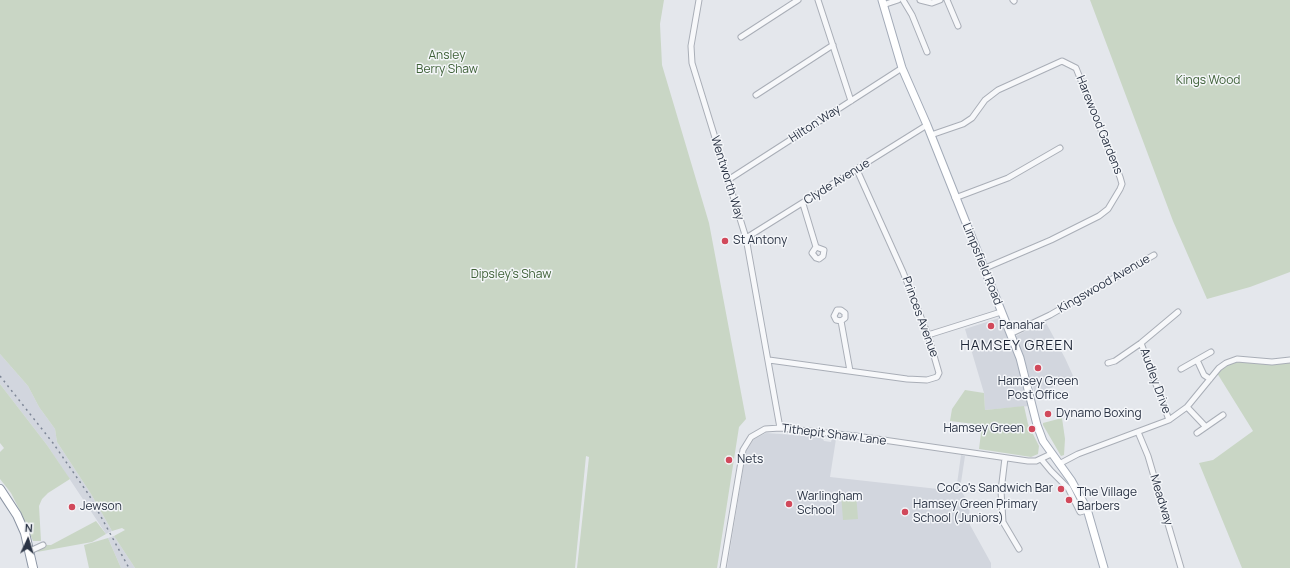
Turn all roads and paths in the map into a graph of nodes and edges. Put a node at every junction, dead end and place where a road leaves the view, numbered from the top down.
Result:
1 (699, 0) edge
2 (798, 0) edge
3 (818, 0) edge
4 (898, 0) edge
5 (903, 0) edge
6 (920, 0) edge
7 (940, 0) edge
8 (947, 0) edge
9 (883, 2) edge
10 (958, 26) dead end
11 (741, 37) dead end
12 (833, 45) junction
13 (924, 50) dead end
14 (902, 68) junction
15 (756, 94) dead end
16 (851, 101) junction
17 (927, 125) junction
18 (930, 135) junction
19 (1060, 148) dead end
20 (857, 170) junction
21 (728, 180) junction
22 (955, 198) junction
23 (803, 204) junction
24 (746, 238) junction
25 (816, 247) dead end
26 (1154, 255) dead end
27 (983, 269) junction
28 (1001, 312) junction
29 (1178, 312) dead end
30 (841, 321) dead end
31 (1010, 334) junction
32 (928, 335) junction
33 (1140, 343) junction
34 (1211, 352) dead end
35 (769, 360) junction
36 (1197, 360) junction
37 (1290, 360) edge
38 (1108, 363) dead end
39 (1181, 369) dead end
40 (850, 371) junction
41 (1210, 379) junction
42 (1187, 407) junction
43 (1223, 415) dead end
44 (1169, 420) junction
45 (1205, 426) junction
46 (780, 428) junction
47 (1138, 432) junction
48 (1196, 433) dead end
49 (1051, 454) junction
50 (1005, 458) junction
51 (1041, 459) junction
52 (1059, 464) junction
53 (0, 489) edge
54 (1087, 510) junction
55 (43, 545) dead end
56 (1018, 549) dead end
57 (30, 551) junction
58 (33, 568) edge
59 (723, 568) edge
60 (1104, 568) edge
61 (1181, 568) edge

1 - 21 street, Wentworth Way
2 - 11 street
3 - 12 street
4 - 9 street
5 - 13 street
6 - 7 street
8 - 10 street
9 - 14 main road, Limpsfield Road
12 - 15 street
12 - 16 street
14 - 16 street, Hilton Way
14 - 17 main road, Limpsfield Road
16 - 21 street, Hilton Way
17 - 18 main road, Limpsfield Road
17 - 20 street, Clyde Avenue
18 - 22 main road, Limpsfield Road
18 - 27 street, Harewood Gardens
19 - 22 street
20 - 23 street, Clyde Avenue
20 - 32 street, Princes Avenue
21 - 24 street, Wentworth Way
22 - 27 main road, Limpsfield Road
23 - 24 street, Clyde Avenue
23 - 25 street
24 - 35 street, Wentworth Way
26 - 31 street, Kingswood Avenue
27 - 28 main road, Limpsfield Road
28 - 31 main road, Limpsfield Road
28 - 32 street
29 - 33 street, Audley Drive
30 - 40 street
31 - 49 main road, Limpsfield Road
32 - 40 street, Princes Avenue
33 - 38 street, Audley Drive
33 - 44 street, Audley Drive
34 - 36 street
35 - 40 street, Princes Avenue
35 - 46 street, Wentworth Way
36 - 39 street
36 - 41 street
37 - 41 street
41 - 42 street
42 - 44 street
42 - 45 street
43 - 45 street
44 - 47 street
45 - 48 street
46 - 50 street, Tithepit Shaw Lane
46 - 59 street, Tithepit Shaw Lane
47 - 52 street
47 - 61 street, Meadway
49 - 51 street, Tithepit Shaw Lane
49 - 52 main road, Limpsfield Road
50 - 51 street, Tithepit Shaw Lane
50 - 56 street
51 - 54 street
52 - 54 main road, Limpsfield Road
53 - 57 highway
54 - 60 main road, Limpsfield Road
55 - 57 street
57 - 58 highway

